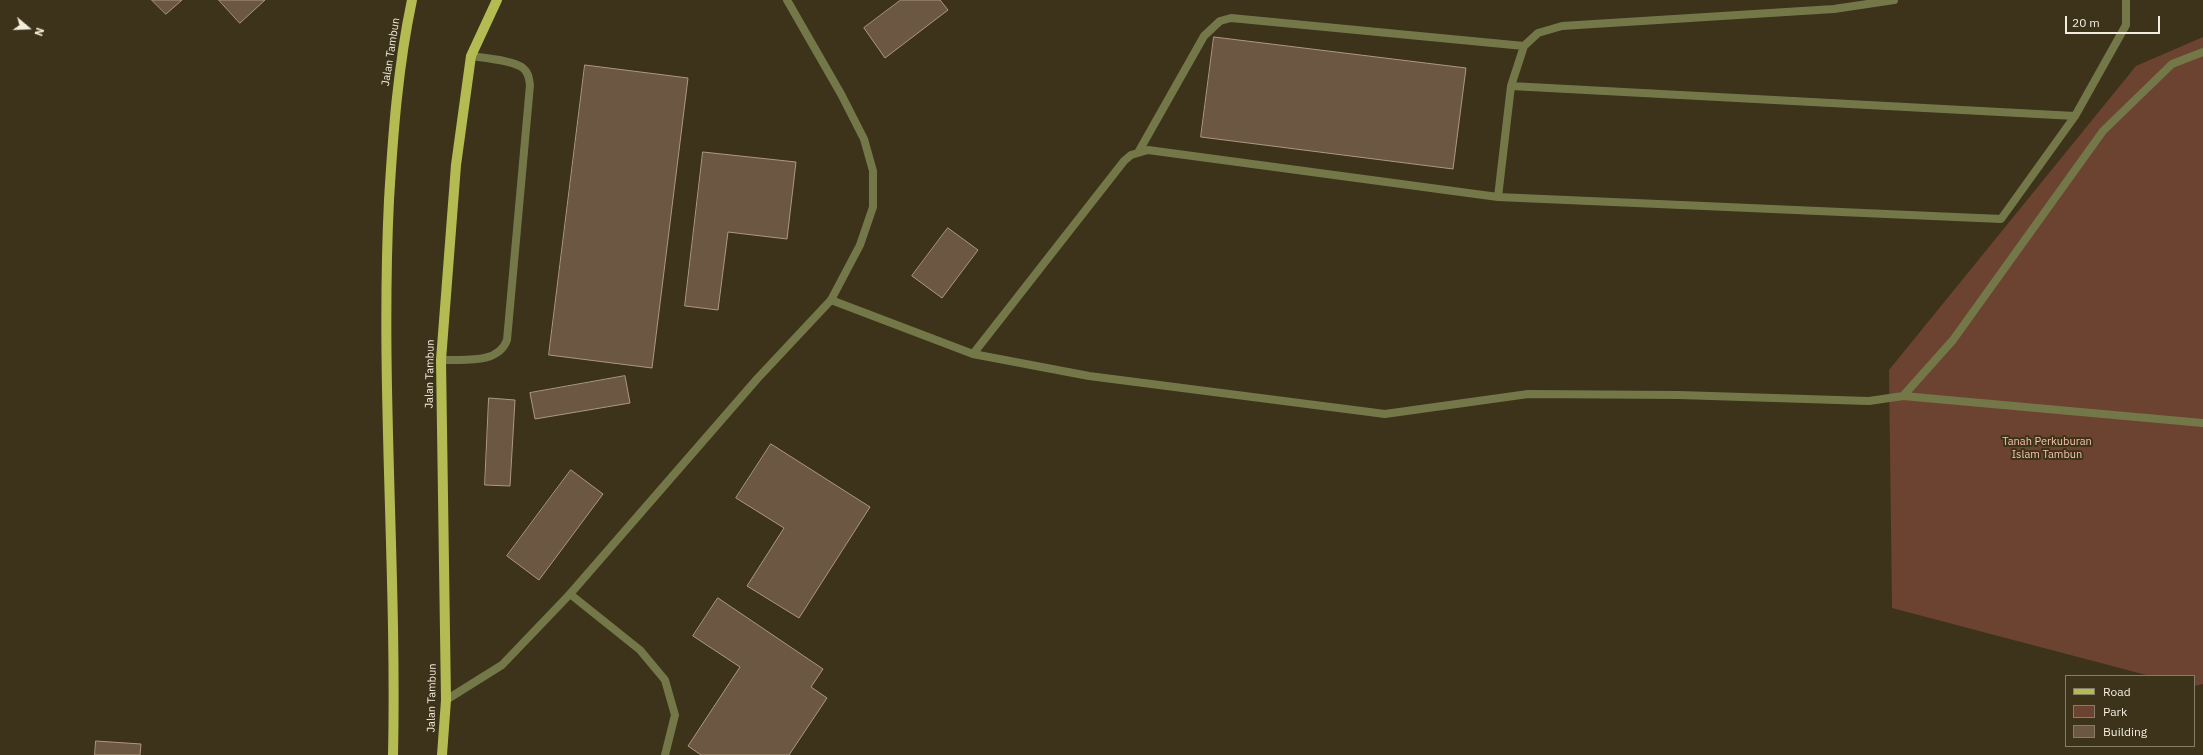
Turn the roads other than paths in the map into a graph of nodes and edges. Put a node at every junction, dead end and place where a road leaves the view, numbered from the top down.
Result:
1 (412, 0) edge
2 (497, 0) edge
3 (787, 0) edge
4 (1894, 0) edge
5 (2126, 0) edge
6 (1524, 46) junction
7 (2203, 52) edge
8 (471, 56) junction
9 (1511, 86) junction
10 (2075, 116) junction
11 (1139, 152) junction
12 (1498, 197) junction
13 (831, 300) junction
14 (973, 354) junction
15 (441, 360) junction
16 (1903, 396) junction
17 (2203, 423) edge
18 (570, 594) junction
19 (446, 700) junction
20 (393, 755) edge
21 (442, 755) edge
22 (665, 755) edge

1 - 20 main road, Jalan Tambun
2 - 8 main road, Jalan Tambun
3 - 13 street
4 - 6 street
5 - 10 street
6 - 9 street
6 - 11 street
7 - 16 street
8 - 15 main road, Jalan Tambun
8 - 15 street
9 - 10 street
9 - 12 street
10 - 12 street
11 - 12 street
11 - 14 street
13 - 14 street
13 - 18 street
14 - 16 street
15 - 19 main road, Jalan Tambun
16 - 17 street
18 - 19 street
18 - 22 street
19 - 21 main road, Jalan Tambun

